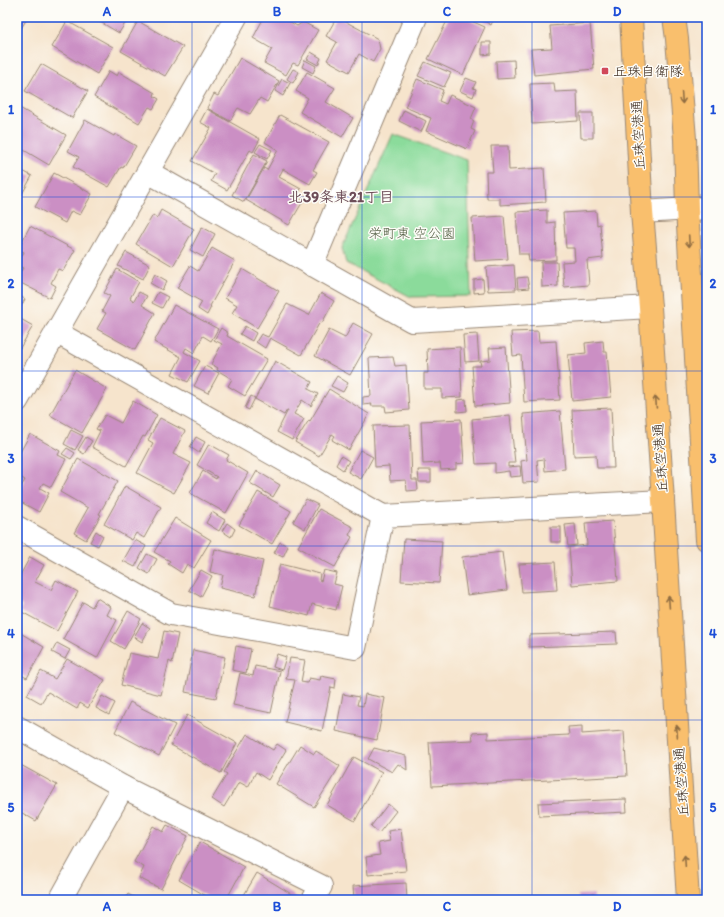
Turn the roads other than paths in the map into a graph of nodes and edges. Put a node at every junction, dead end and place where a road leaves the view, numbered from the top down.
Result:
1 (236, 17) edge
2 (416, 17) edge
3 (631, 17) edge
4 (674, 17) edge
5 (148, 172) junction
6 (697, 208) edge
7 (642, 212) junction
8 (312, 265) junction
9 (650, 306) junction
10 (56, 332) junction
11 (17, 401) edge
12 (663, 501) junction
13 (383, 516) junction
14 (17, 527) edge
15 (707, 540) edge
16 (17, 727) edge
17 (123, 787) junction
18 (60, 900) edge
19 (313, 900) edge
20 (688, 900) edge

1 - 5 street
2 - 8 street
3 - 7 main road, 丘珠空港通
4 -> 6 main road
5 - 8 street
5 - 10 street
6 - 7 street
6 -> 15 main road
7 - 9 main road, 丘珠空港通
8 - 9 street
12 -> 9 main road, 丘珠空港通
10 - 11 street
10 - 13 street
12 - 13 street
20 -> 12 main road, 丘珠空港通
13 - 14 street
16 - 17 street
17 - 18 street
17 - 19 street

